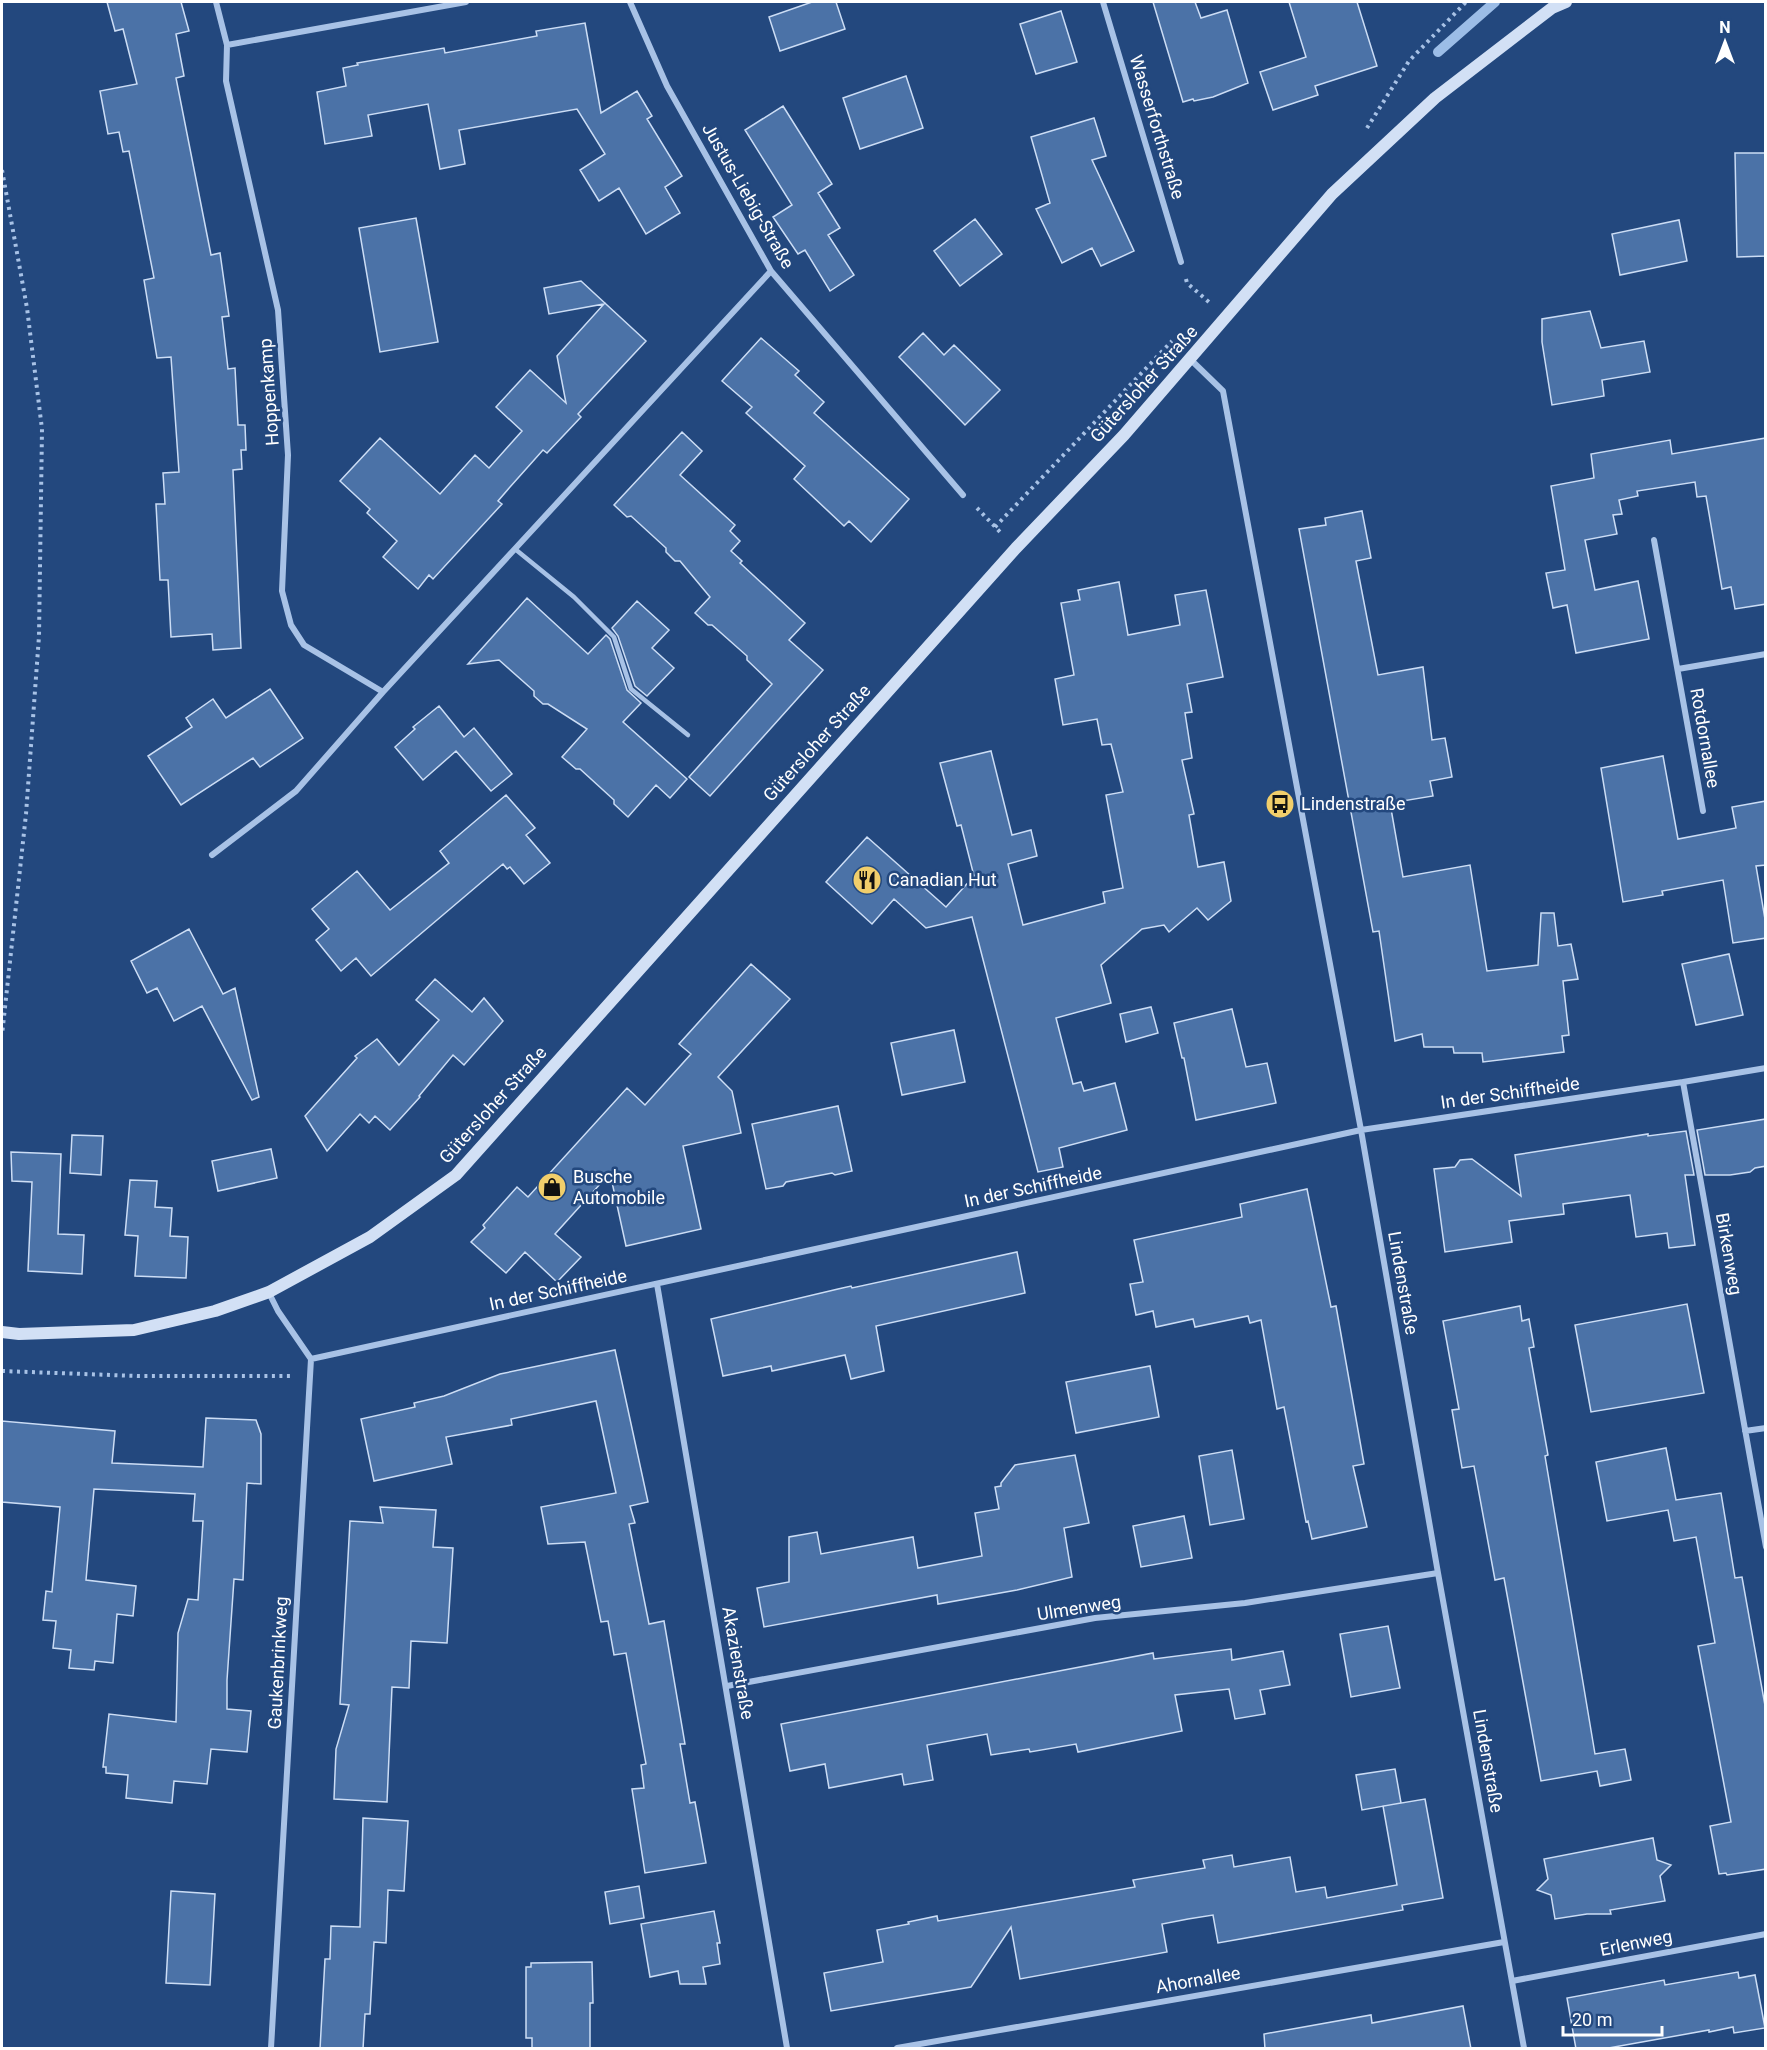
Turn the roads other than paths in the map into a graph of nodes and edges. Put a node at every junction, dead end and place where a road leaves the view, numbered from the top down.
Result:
1 (216, 2) edge
2 (466, 2) edge
3 (630, 2) edge
4 (1103, 2) edge
5 (1566, 2) edge
6 (227, 45) junction
7 (1181, 262) dead end
8 (771, 271) junction
9 (1190, 359) junction
10 (963, 495) road end
11 (1654, 540) dead end
12 (515, 549) junction
13 (1766, 654) edge
14 (1678, 669) junction
15 (383, 692) junction
16 (688, 735) dead end
17 (1703, 811) dead end
18 (212, 855) dead end
19 (1766, 1068) edge
20 (1683, 1082) junction
21 (1361, 1130) junction
22 (657, 1284) junction
23 (268, 1292) junction
24 (2, 1332) edge
25 (311, 1359) junction
26 (1766, 1428) edge
27 (1745, 1431) junction
28 (1766, 1547) edge
29 (1438, 1573) junction
30 (727, 1686) junction
31 (1766, 1934) edge
32 (1504, 1942) junction
33 (1512, 1982) junction
34 (271, 2049) edge
35 (787, 2049) edge
36 (897, 2049) edge
37 (1524, 2049) edge

1 - 6 street, Hoppenkamp
2 - 6 street
3 - 8 street, Justus-Liebig-Straße
4 - 7 street, Wasserforthstraße
5 - 9 main road, Gütersloher Straße
6 - 15 street, Hoppenkamp
8 - 10 street, Justus-Liebig-Straße
8 - 12 street
9 - 21 street, Lindenstraße
9 - 23 main road, Gütersloher Straße
11 - 14 street, Rotdornallee
12 - 15 street
12 - 16 lane
13 - 14 street, Rotdornallee
14 - 17 street, Rotdornallee
15 - 18 street
19 - 20 street, In der Schiffheide
20 - 21 street, In der Schiffheide
20 - 27 street, Birkenweg
21 - 22 street, In der Schiffheide
21 - 29 street, Lindenstraße
22 - 25 street, In der Schiffheide
22 - 30 street, Akazienstraße
23 - 24 main road, Gütersloher Straße
23 - 25 street
25 - 34 street, Gaukenbrinkweg
26 - 27 street
27 - 28 street, Birkenweg
29 - 30 street, Ulmenweg
29 - 32 street, Lindenstraße
30 - 35 street, Akazienstraße
31 - 33 street, Erlenweg
32 - 33 street, Lindenstraße
32 - 36 street, Ahornallee
33 - 37 street, Lindenstraße

